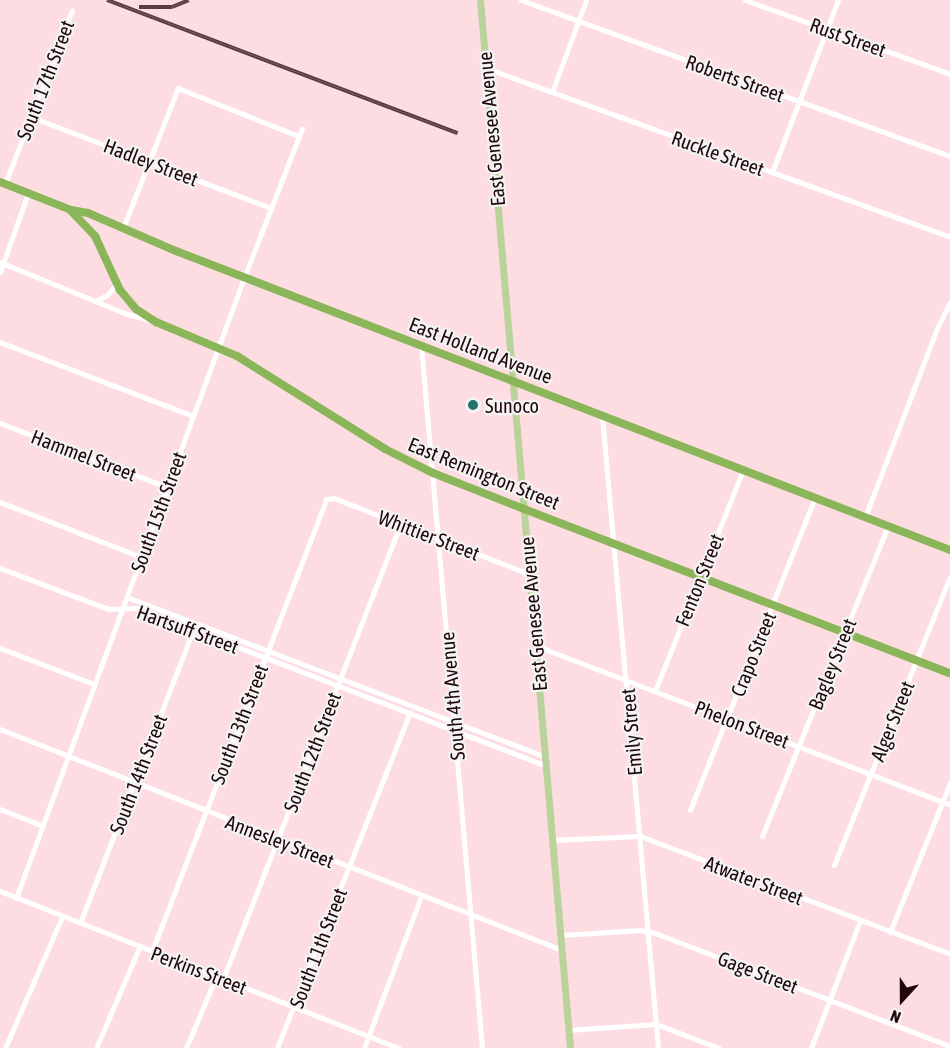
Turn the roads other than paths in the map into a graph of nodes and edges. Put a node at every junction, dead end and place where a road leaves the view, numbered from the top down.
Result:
1 (480, 0) edge
2 (521, 0) edge
3 (586, 0) edge
4 (745, 0) edge
5 (838, 0) edge
6 (72, 10) dead end
7 (578, 21) junction
8 (827, 30) junction
9 (486, 68) junction
10 (950, 74) edge
11 (552, 92) junction
12 (799, 101) junction
13 (31, 117) junction
14 (302, 128) dead end
15 (298, 136) junction
16 (950, 156) edge
17 (150, 162) junction
18 (771, 172) junction
19 (2, 183) edge
20 (28, 193) junction
21 (271, 208) junction
22 (71, 210) junction
23 (123, 228) junction
24 (950, 237) edge
25 (2, 262) edge
26 (0, 272) edge
27 (244, 277) junction
28 (117, 283) junction
29 (97, 300) junction
30 (950, 302) edge
31 (156, 322) junction
32 (0, 342) edge
33 (421, 345) junction
34 (218, 346) junction
35 (512, 381) junction
36 (193, 416) junction
37 (602, 416) junction
38 (0, 423) edge
39 (743, 470) junction
40 (433, 473) junction
41 (167, 487) junction
42 (328, 498) joint
43 (815, 498) junction
44 (0, 502) edge
45 (524, 509) junction
46 (865, 517) junction
47 (400, 524) junction
48 (888, 526) junction
49 (439, 540) junction
50 (615, 543) junction
51 (950, 550) edge
52 (141, 557) junction
53 (0, 568) edge
54 (529, 574) junction
55 (700, 576) junction
56 (950, 577) edge
57 (127, 597) junction
58 (772, 604) junction
59 (122, 609) junction
60 (194, 627) junction
61 (844, 633) junction
62 (535, 643) junction
63 (0, 648) edge
64 (266, 655) junction
65 (916, 660) junction
66 (950, 673) edge
67 (626, 679) junction
68 (339, 680) junction
69 (94, 684) junction
70 (337, 686) junction
71 (655, 691) junction
72 (412, 707) junction
73 (409, 714) junction
74 (727, 718) junction
75 (454, 724) junction
76 (0, 729) edge
77 (455, 731) junction
78 (799, 746) junction
79 (68, 756) junction
80 (545, 757) junction
81 (546, 766) junction
82 (871, 774) junction
83 (950, 783) edge
84 (134, 784) junction
85 (942, 802) junction
86 (950, 805) edge
87 (0, 809) edge
88 (690, 810) dead end
89 (205, 812) junction
90 (43, 826) junction
91 (640, 836) junction
92 (762, 836) dead end
93 (277, 840) junction
94 (552, 840) junction
95 (834, 865) dead end
96 (349, 868) junction
97 (0, 891) edge
98 (421, 896) junction
99 (16, 898) junction
100 (471, 915) junction
101 (62, 917) junction
102 (860, 921) junction
103 (80, 923) junction
104 (648, 931) junction
105 (890, 932) junction
106 (560, 935) junction
107 (140, 946) junction
108 (562, 950) junction
109 (152, 951) junction
110 (950, 954) edge
111 (216, 977) junction
112 (223, 979) junction
113 (830, 1000) junction
114 (295, 1007) junction
115 (656, 1024) junction
116 (568, 1030) junction
117 (368, 1036) junction
118 (950, 1046) edge
119 (5, 1048) edge
120 (96, 1048) edge
121 (186, 1048) edge
122 (277, 1048) edge
123 (364, 1048) edge
124 (399, 1048) edge
125 (482, 1048) edge
126 (570, 1048) edge
127 (658, 1048) edge
128 (719, 1048) edge
129 (811, 1048) edge

1 - 9 main road, East Genesee Avenue
2 - 7 street, Roberts Street
3 - 7 street
4 - 8 street, Rust Street
5 - 8 street
6 - 13 street, South 17th Street
7 - 11 street
7 - 12 street, Roberts Street
8 - 10 street, Rust Street
8 - 12 street
9 - 11 street, Ruckle Street
9 - 35 main road, East Genesee Avenue
11 - 18 street, Ruckle Street
12 - 16 street, Roberts Street
12 - 18 street
13 - 17 street, Hadley Street
13 - 19 street, South 17th Street
14 - 15 street, South 15th Street
15 - 17 street
15 - 21 street, South 15th Street
17 - 21 street, Hadley Street
17 - 23 street
18 - 24 street, Ruckle Street
19 - 20 highway, East Holland Avenue
20 - 22 highway, East Holland Avenue
20 - 25 street
21 - 27 street, South 15th Street
22 - 23 highway, East Holland Avenue
22 - 28 highway, East Remington Street
23 - 27 highway, East Holland Avenue
25 - 26 street
25 - 29 street
27 - 33 highway, East Holland Avenue
27 - 34 street, South 15th Street
28 - 29 street
28 - 31 highway, East Remington Street
29 - 31 street
30 - 46 street
31 - 34 highway, East Remington Street
32 - 36 street
33 - 35 highway, East Holland Avenue
33 - 40 street, South 4th Avenue
34 - 36 street, South 15th Street
34 - 40 highway, East Remington Street
35 - 37 highway, East Holland Avenue
35 - 45 main road, East Genesee Avenue
36 - 41 street, South 15th Street
37 - 39 highway, East Holland Avenue
37 - 50 street, Emily Street
38 - 41 street, Hammel Street
39 - 43 highway, East Holland Avenue
39 - 55 street, Fenton Street
40 - 45 highway, East Remington Street
40 - 49 street, South 4th Avenue
41 - 52 street, South 15th Street
42 - 47 street, Whittier Street
42 - 64 street, South 13th Street
43 - 46 highway, East Holland Avenue
43 - 58 street, Crapo Street
44 - 52 street
45 - 50 highway, East Remington Street
45 - 54 main road, East Genesee Avenue
46 - 48 highway, East Holland Avenue
47 - 49 street, Whittier Street
47 - 68 street, South 12th Street
48 - 51 highway, East Holland Avenue
48 - 61 street, Bagley Street
49 - 54 street, Whittier Street
49 - 75 street, South 4th Avenue
50 - 55 highway, East Remington Street
50 - 67 street, Emily Street
52 - 57 street, South 15th Street
53 - 59 street, Hartsuff Street
54 - 62 main road, East Genesee Avenue
55 - 58 highway, East Remington Street
55 - 71 street, Fenton Street
56 - 65 street, Alger Street
57 - 59 street, South 15th Street
57 - 60 street, Hartsuff Street
58 - 61 highway, East Remington Street
58 - 74 street, Crapo Street
59 - 60 street, Hartsuff Street
59 - 69 street, South 15th Street
60 - 64 street, Hartsuff Street
60 - 84 street, South 14th Street
61 - 65 highway, East Remington Street
61 - 78 street, Bagley Street
62 - 67 street, Phelon Street
62 - 80 main road, East Genesee Avenue
63 - 69 street
64 - 68 street, Hartsuff Street
64 - 70 street, Hartsuff Street
64 - 89 street, South 13th Street
65 - 66 highway, East Remington Street
65 - 82 street, Alger Street
67 - 71 street, Phelon Street
67 - 91 street, Emily Street
68 - 70 street, South 12th Street
68 - 72 street, Hartsuff Street
69 - 79 street, South 15th Street
70 - 73 street, Hartsuff Street
70 - 93 street, South 12th Street
71 - 74 street, Phelon Street
72 - 73 street
72 - 75 street, Hartsuff Street
73 - 77 street, Hartsuff Street
73 - 96 street, South 11th Street
74 - 78 street, Phelon Street
74 - 88 street, Crapo Street
75 - 77 street, South 4th Avenue
75 - 80 street, Hartsuff Street
76 - 79 street, Annesley Street
77 - 81 street, Hartsuff Street
77 - 100 street, South 4th Avenue
78 - 82 street, Phelon Street
78 - 92 street, Bagley Street
79 - 84 street, Annesley Street
79 - 90 street, South 15th Street
80 - 81 main road, East Genesee Avenue
81 - 94 main road, East Genesee Avenue
82 - 85 street, Phelon Street
82 - 95 street, Alger Street
83 - 85 street
84 - 89 street, Annesley Street
84 - 103 street, South 14th Street
85 - 86 street, Phelon Street
85 - 105 street
87 - 90 street
89 - 93 street, Annesley Street
89 - 109 street, South 13th Street
90 - 99 street, South 15th Street
91 - 94 street, Atwater Street
91 - 102 street, Atwater Street
91 - 104 street, Emily Street
93 - 96 street, Annesley Street
93 - 112 street, South 12th Street
94 - 106 main road, East Genesee Avenue
96 - 98 street, Annesley Street
96 - 114 street, South 11th Street
97 - 99 street, Perkins Street
98 - 100 street, Annesley Street
98 - 117 street
99 - 101 street, Perkins Street
100 - 108 street, Annesley Street
100 - 125 street, South 4th Avenue
101 - 103 street, Perkins Street
101 - 119 street
102 - 105 street, Atwater Street
102 - 113 street
103 - 107 street, Perkins Street
104 - 106 street, Gage Street
104 - 113 street, Gage Street
104 - 115 street, Emily Street
105 - 110 street, Atwater Street
106 - 108 main road, East Genesee Avenue
107 - 109 street, Perkins Street
107 - 120 street
108 - 116 main road, East Genesee Avenue
109 - 111 street, Perkins Street
111 - 112 street, Perkins Street
111 - 121 street
112 - 114 street, Perkins Street
113 - 118 street, Gage Street
113 - 129 street
114 - 117 street, Perkins Street
114 - 122 street, South 11th Street
115 - 116 street
115 - 127 street, Emily Street
115 - 128 street
116 - 126 main road, East Genesee Avenue
117 - 123 street
117 - 124 street, Perkins Street

